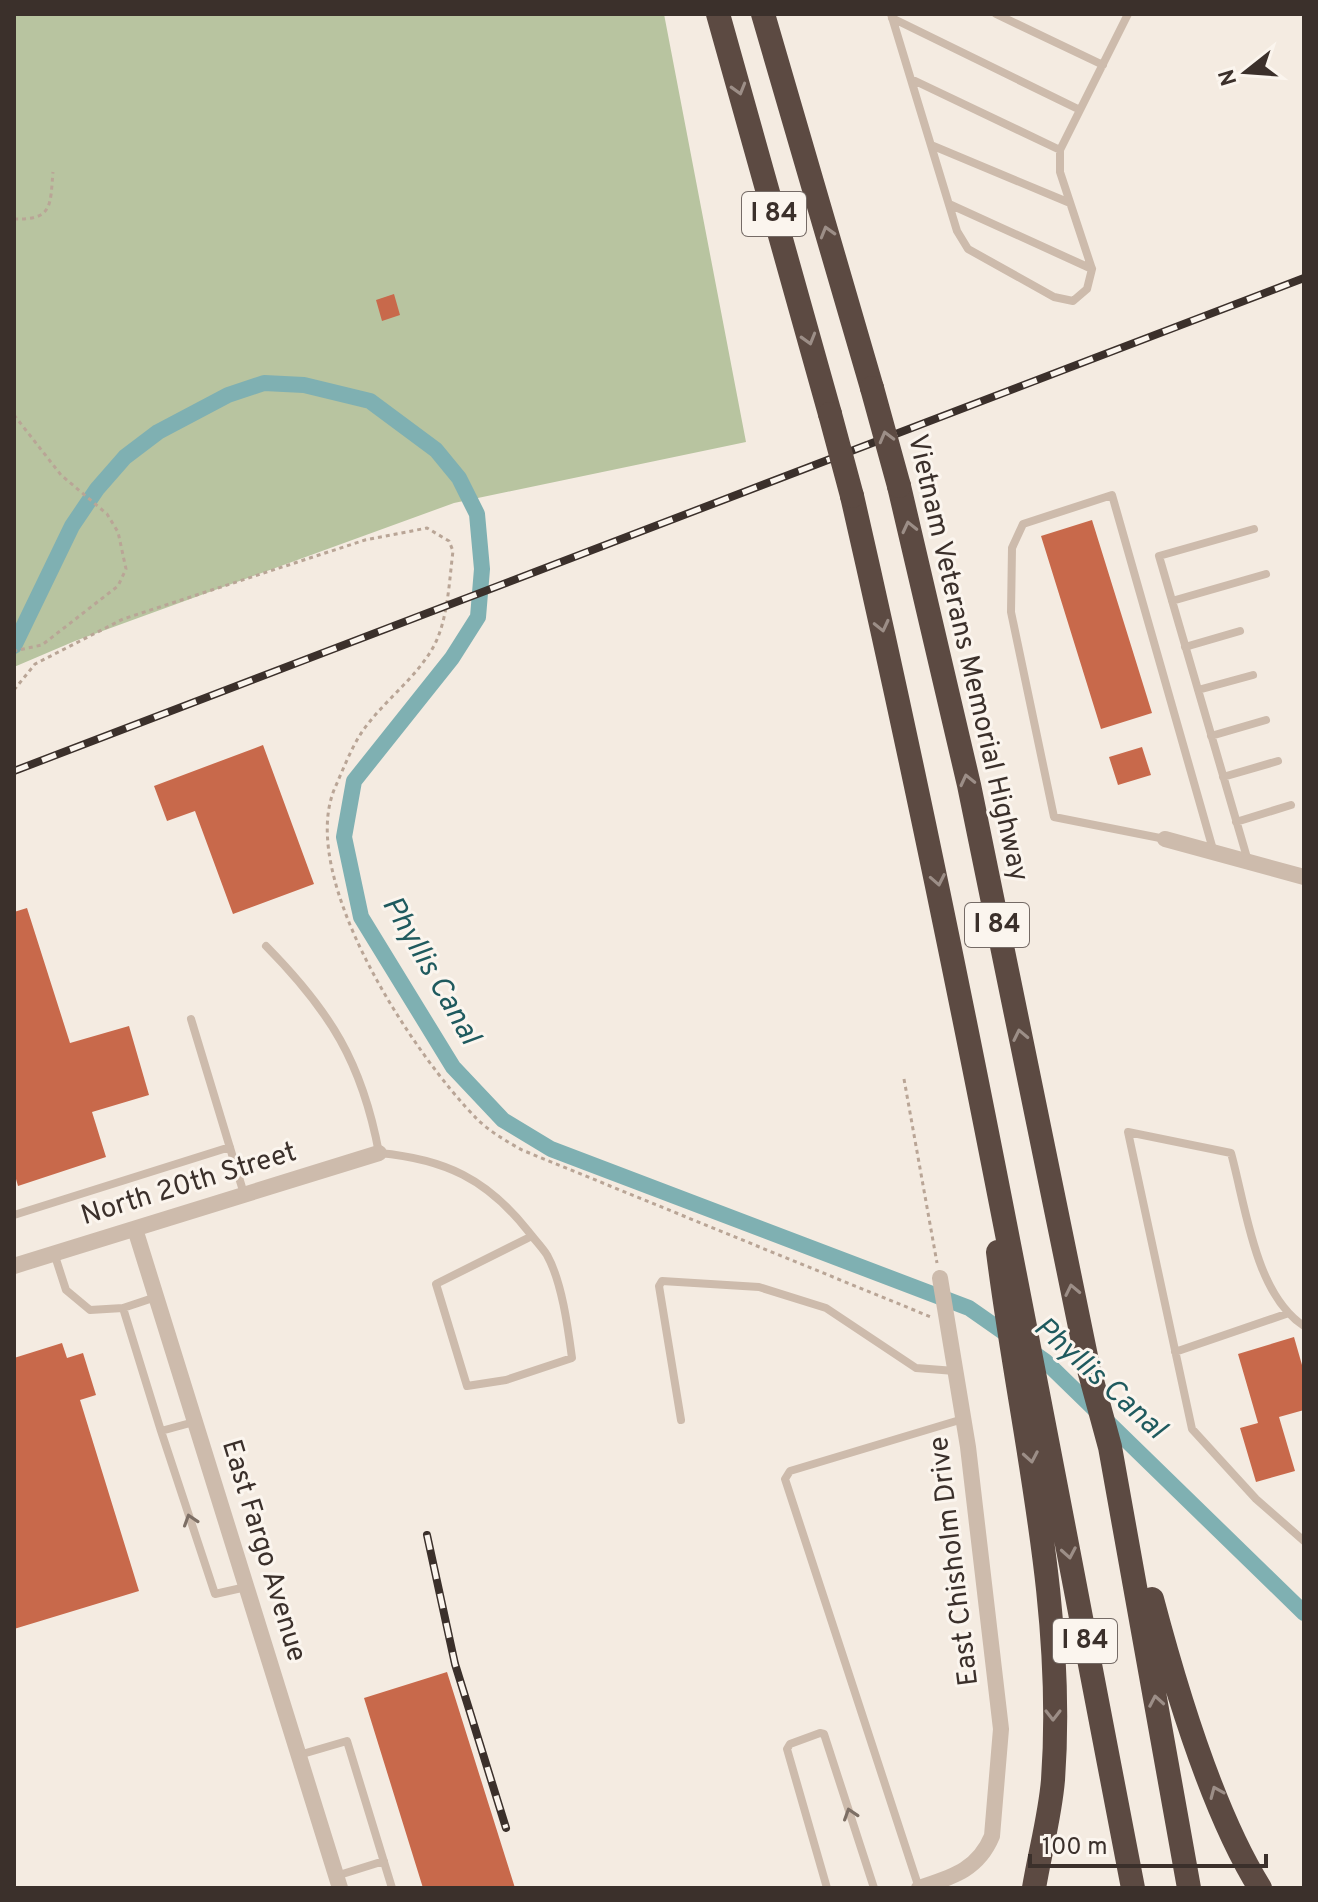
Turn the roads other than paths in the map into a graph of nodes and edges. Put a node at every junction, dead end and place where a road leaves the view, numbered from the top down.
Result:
1 (718, 14) edge
2 (763, 14) edge
3 (996, 14) edge
4 (1128, 14) edge
5 (892, 16) edge
6 (1103, 65) junction
7 (911, 79) junction
8 (1080, 110) junction
9 (931, 145) junction
10 (1060, 150) junction
11 (1070, 203) junction
12 (949, 204) junction
13 (1092, 269) junction
14 (1254, 529) dead end
15 (1266, 574) dead end
16 (1172, 601) junction
17 (1240, 631) dead end
18 (1185, 647) junction
19 (1253, 675) dead end
20 (1198, 690) junction
21 (1266, 720) dead end
22 (1211, 736) junction
23 (1278, 761) dead end
24 (1223, 777) junction
25 (1291, 805) dead end
26 (1236, 822) junction
27 (1165, 839) joint
28 (1214, 853) junction
29 (1248, 862) junction
30 (1304, 877) edge
31 (266, 946) dead end
32 (191, 1019) dead end
33 (974, 1059) junction
34 (230, 1147) junction
35 (379, 1153) junction
36 (244, 1195) junction
37 (14, 1215) edge
38 (135, 1229) junction
39 (532, 1236) junction
40 (54, 1253) junction
41 (14, 1266) edge
42 (940, 1278) road end
43 (156, 1297) junction
44 (123, 1308) junction
45 (1286, 1314) junction
46 (1304, 1326) edge
47 (1175, 1352) junction
48 (956, 1371) junction
49 (963, 1418) junction
50 (681, 1420) dead end
51 (195, 1422) junction
52 (161, 1431) junction
53 (1110, 1447) junction
54 (1304, 1541) edge
55 (246, 1587) junction
56 (299, 1755) junction
57 (384, 1861) junction
58 (338, 1882) edge
59 (947, 1884) edge
60 (392, 1888) edge
61 (827, 1888) edge
62 (874, 1888) edge
63 (919, 1888) edge
64 (1034, 1888) edge
65 (1133, 1888) edge
66 (1189, 1888) edge
67 (1260, 1888) edge

1 -> 33 highway, I 84, bridge
53 -> 2 highway, Vietnam Veterans Memorial Highway / I 84, bridge
3 - 6 lane
4 - 6 lane
5 - 7 lane
5 - 8 lane
6 - 8 lane
7 - 9 lane
7 - 10 lane
8 - 10 lane
9 - 11 lane
9 - 12 lane
10 - 11 lane
11 - 13 lane
12 - 13 lane
12 - 13 lane
14 - 16 lane
15 - 16 lane
16 - 18 lane
17 - 18 lane
18 - 20 lane
19 - 20 lane
20 - 22 lane
21 - 22 lane
22 - 24 lane
23 - 24 lane
24 - 26 lane
25 - 26 lane
26 - 29 lane
27 - 28 street
27 - 28 lane
28 - 29 street
29 - 30 street
31 - 35 lane
32 - 34 lane
33 -> 64 highway
33 -> 65 highway, I 84
34 - 36 lane
34 - 37 lane
35 - 36 street, North 20th Street
35 - 39 lane
36 - 38 street, North 20th Street
38 - 40 street, North 20th Street
38 - 43 street, East Fargo Avenue
39 - 39 lane
40 - 41 street, North 20th Street
40 - 44 lane
42 - 48 street, East Chisholm Drive
43 - 44 lane
43 - 51 street, East Fargo Avenue
44 - 52 lane
45 - 46 lane
45 - 47 lane
45 - 47 lane
47 - 54 lane
48 - 49 street, East Chisholm Drive
48 - 50 lane
49 - 59 street, East Chisholm Drive
49 - 63 lane
51 - 52 lane
51 - 55 street, East Fargo Avenue
55 -> 52 lane
66 -> 53 highway, Vietnam Veterans Memorial Highway / I 84
67 -> 53 highway
55 - 56 street, East Fargo Avenue
56 - 57 lane
56 - 58 street, East Fargo Avenue
57 - 58 lane
57 - 60 lane
59 - 63 street, East Chisholm Drive
62 -> 61 lane

